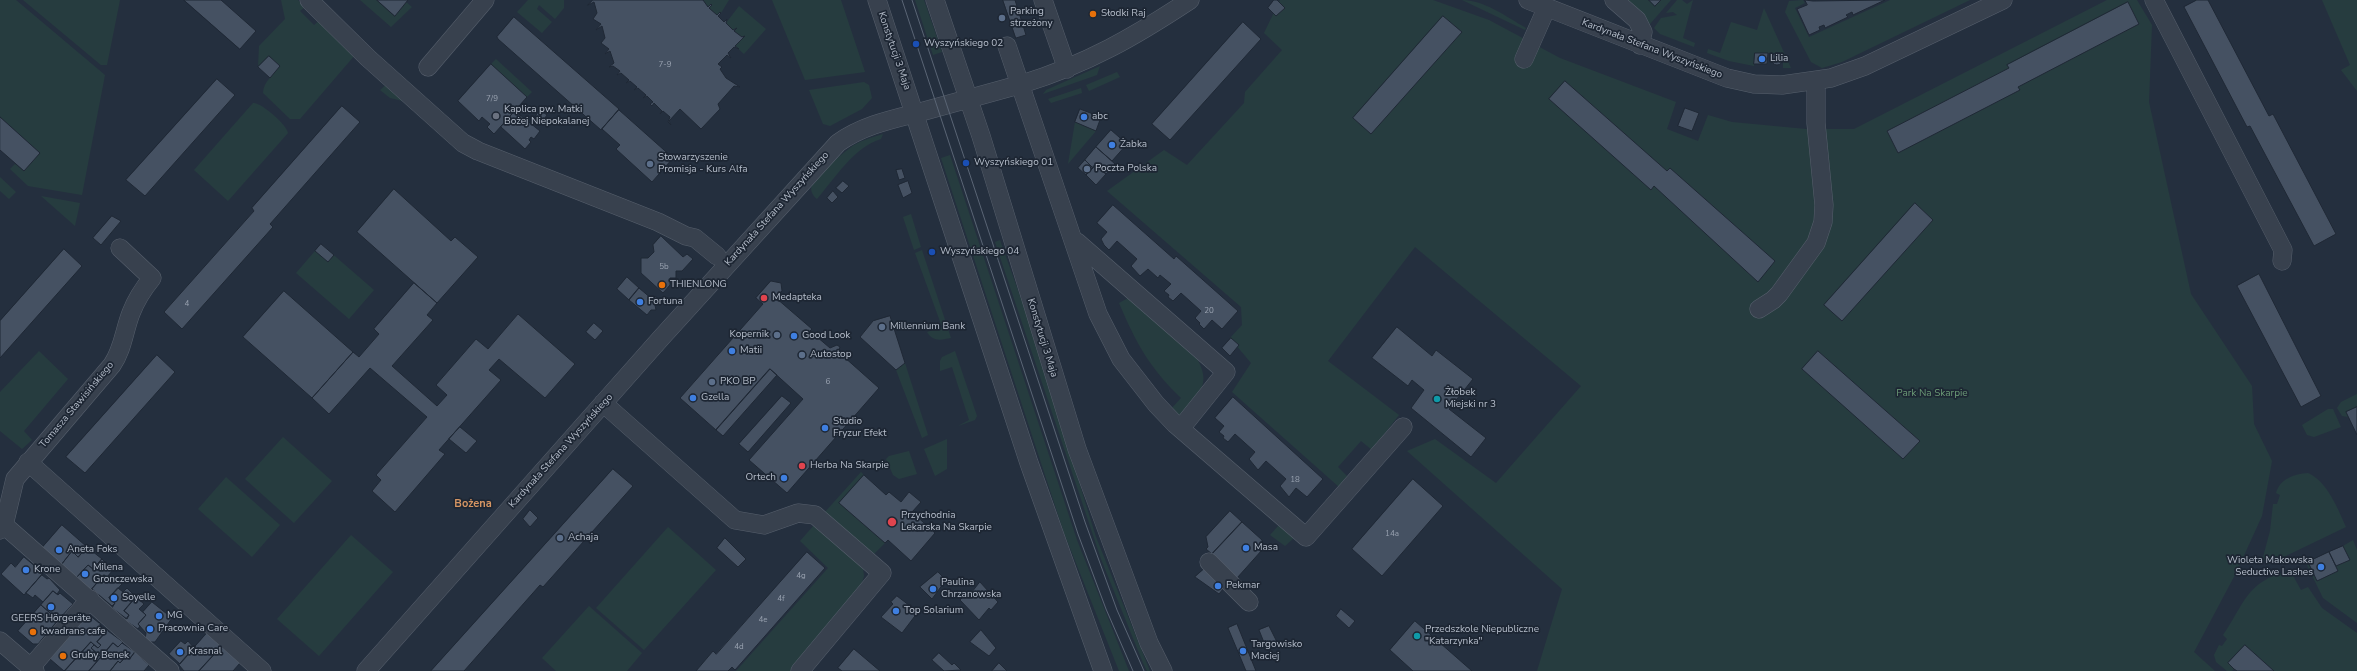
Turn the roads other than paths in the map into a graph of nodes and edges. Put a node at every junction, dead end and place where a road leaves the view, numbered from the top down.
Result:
1 (309, 0) edge
2 (485, 0) edge
3 (877, 0) edge
4 (935, 0) edge
5 (1043, 0) edge
6 (1190, 0) edge
7 (1528, 0) edge
8 (1614, 0) edge
9 (2003, 0) edge
10 (2154, 0) edge
11 (1547, 8) junction
12 (1640, 45) junction
13 (1007, 46) dead end
14 (1524, 59) dead end
15 (428, 67) dead end
16 (1066, 69) junction
17 (1816, 81) junction
18 (1021, 84) junction
19 (968, 99) junction
20 (915, 113) junction
21 (1075, 240) junction
22 (120, 248) dead end
23 (717, 256) dead end
24 (2282, 261) dead end
25 (1759, 309) dead end
26 (603, 403) junction
27 (1403, 426) dead end
28 (1181, 428) junction
29 (28, 462) junction
30 (2, 527) edge
31 (1209, 562) dead end
32 (90, 599) junction
33 (1249, 602) dead end
34 (0, 641) edge
35 (33, 669) edge
36 (170, 671) edge
37 (262, 671) edge
38 (366, 671) edge
39 (800, 671) edge
40 (1103, 671) edge
41 (1163, 671) edge

1 - 23 street
2 - 15 street
3 - 20 street, Konstytucji 3 Maja
4 - 19 street, Konstytucji 3 Maja
5 - 16 street
6 - 16 street, Kardynała Stefana Wyszyńskiego
7 - 11 street, Kardynała Stefana Wyszyńskiego
8 - 12 street
9 - 17 street, Kardynała Stefana Wyszyńskiego
10 - 24 street
11 - 12 street, Kardynała Stefana Wyszyńskiego
11 - 14 street
12 - 17 street, Kardynała Stefana Wyszyńskiego
13 - 18 street
16 - 18 street, Kardynała Stefana Wyszyńskiego
17 - 25 street
18 - 19 street, Kardynała Stefana Wyszyńskiego
18 - 21 street
19 - 20 street, Kardynała Stefana Wyszyńskiego
19 - 41 street, Konstytucji 3 Maja
20 - 26 street, Kardynała Stefana Wyszyńskiego
20 - 40 street, Konstytucji 3 Maja
21 - 28 street
21 - 28 street
22 - 29 street, Tomasza Stawisińskiego
26 - 38 street, Kardynała Stefana Wyszyńskiego
26 - 39 street
27 - 28 street
29 - 30 street, Tomasza Stawisińskiego
29 - 37 street
30 - 32 street
31 - 33 street
32 - 35 street
32 - 36 street
34 - 35 street

